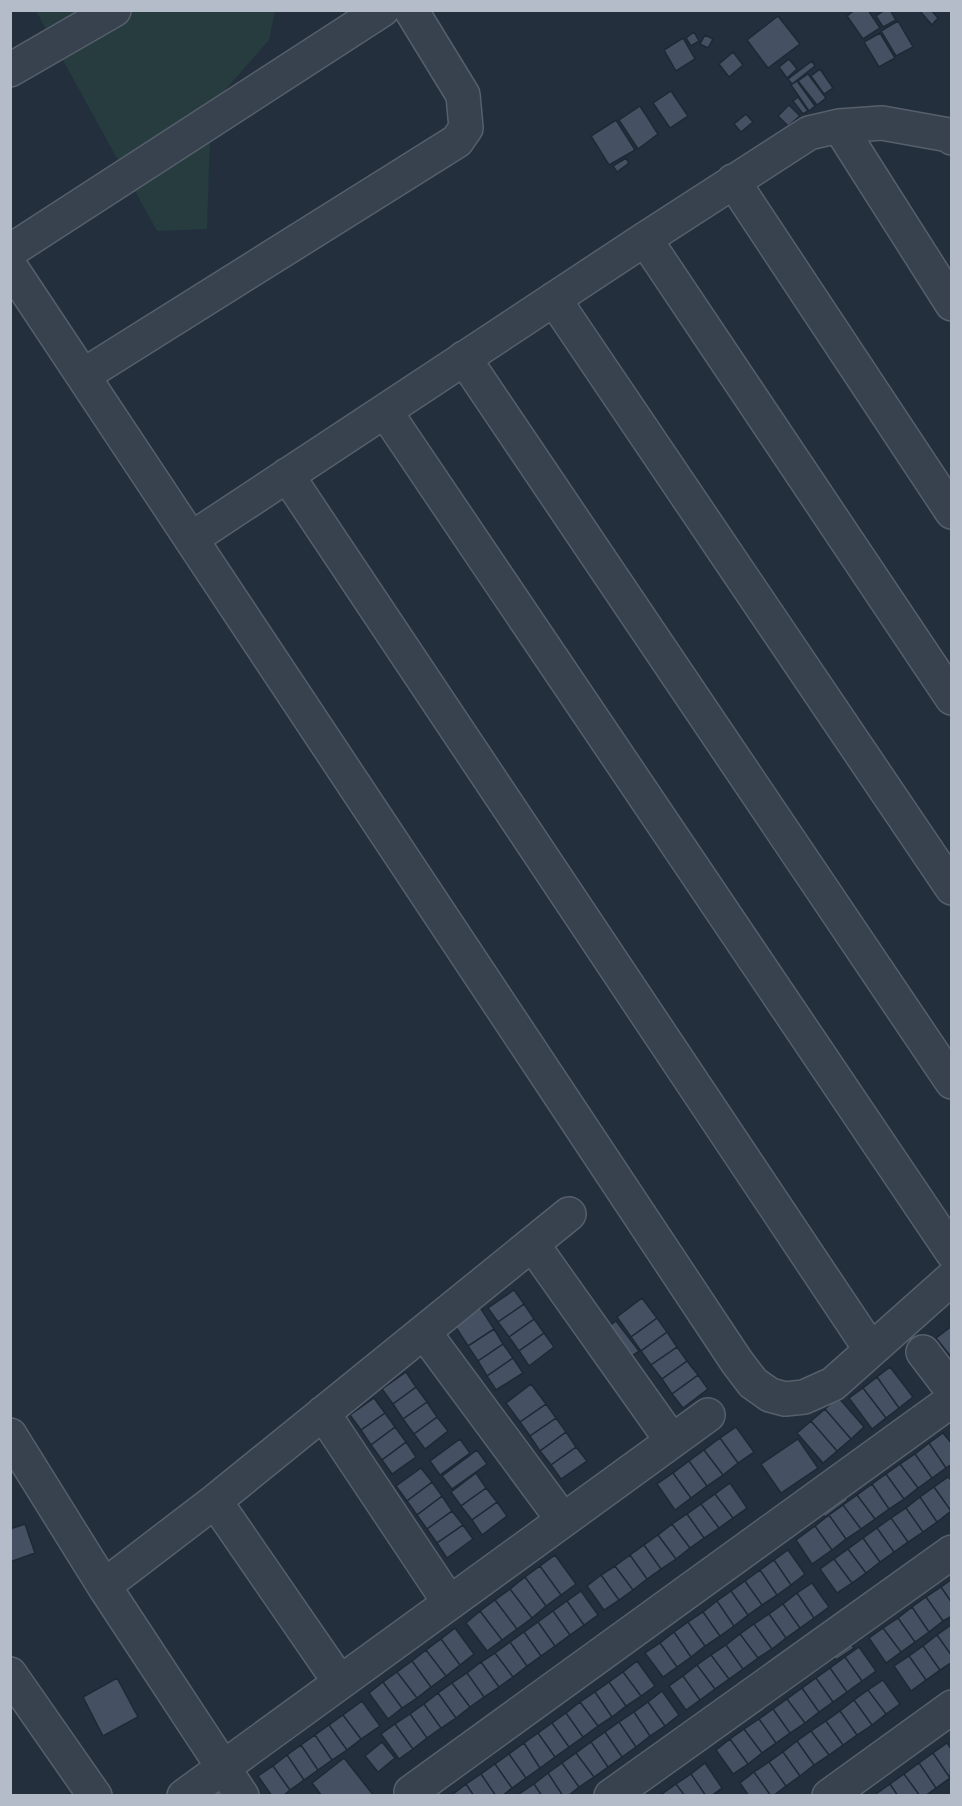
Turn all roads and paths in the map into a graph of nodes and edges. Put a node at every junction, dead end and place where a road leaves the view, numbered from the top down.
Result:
1 (114, 10) edge
2 (382, 10) edge
3 (411, 10) edge
4 (10, 70) edge
5 (839, 126) junction
6 (951, 138) edge
7 (733, 181) junction
8 (645, 239) junction
9 (10, 251) edge
10 (10, 266) edge
11 (554, 299) junction
12 (951, 304) edge
13 (464, 358) junction
14 (84, 375) junction
15 (385, 411) junction
16 (286, 476) junction
17 (951, 512) edge
18 (191, 539) junction
19 (951, 698) edge
20 (951, 888) edge
21 (951, 1082) edge
22 (569, 1214) dead end
23 (533, 1245) junction
24 (951, 1252) edge
25 (951, 1278) edge
26 (424, 1332) junction
27 (871, 1350) junction
28 (923, 1352) dead end
29 (951, 1390) edge
30 (951, 1400) edge
31 (323, 1413) junction
32 (708, 1415) dead end
33 (11, 1436) edge
34 (672, 1441) junction
35 (215, 1501) junction
36 (562, 1521) junction
37 (951, 1552) edge
38 (104, 1586) junction
39 (449, 1602) junction
40 (10, 1674) edge
41 (339, 1682) junction
42 (951, 1707) edge
43 (223, 1767) junction
44 (94, 1796) edge
45 (183, 1796) edge
46 (242, 1796) edge
47 (413, 1796) edge
48 (611, 1796) edge
49 (829, 1796) edge

1 - 4 street
2 - 9 street
3 - 14 street
5 - 6 street
5 - 7 street
5 - 12 street
7 - 8 street
7 - 17 street
8 - 11 street
8 - 19 street
10 - 14 street
11 - 13 street
11 - 20 street
13 - 15 street
13 - 21 street
14 - 18 street
15 - 16 street
15 - 24 street
16 - 18 street
16 - 27 street
18 - 27 street
22 - 23 street
23 - 26 street
23 - 34 street
25 - 27 street
26 - 31 street
26 - 36 street
28 - 29 street
30 - 47 street
31 - 35 street
31 - 39 street
32 - 34 street
33 - 38 street
34 - 36 street
35 - 38 street
35 - 41 street
36 - 39 street
37 - 48 street
38 - 43 street
39 - 41 street
40 - 44 street
41 - 43 street
42 - 49 street
43 - 45 street
43 - 46 street

